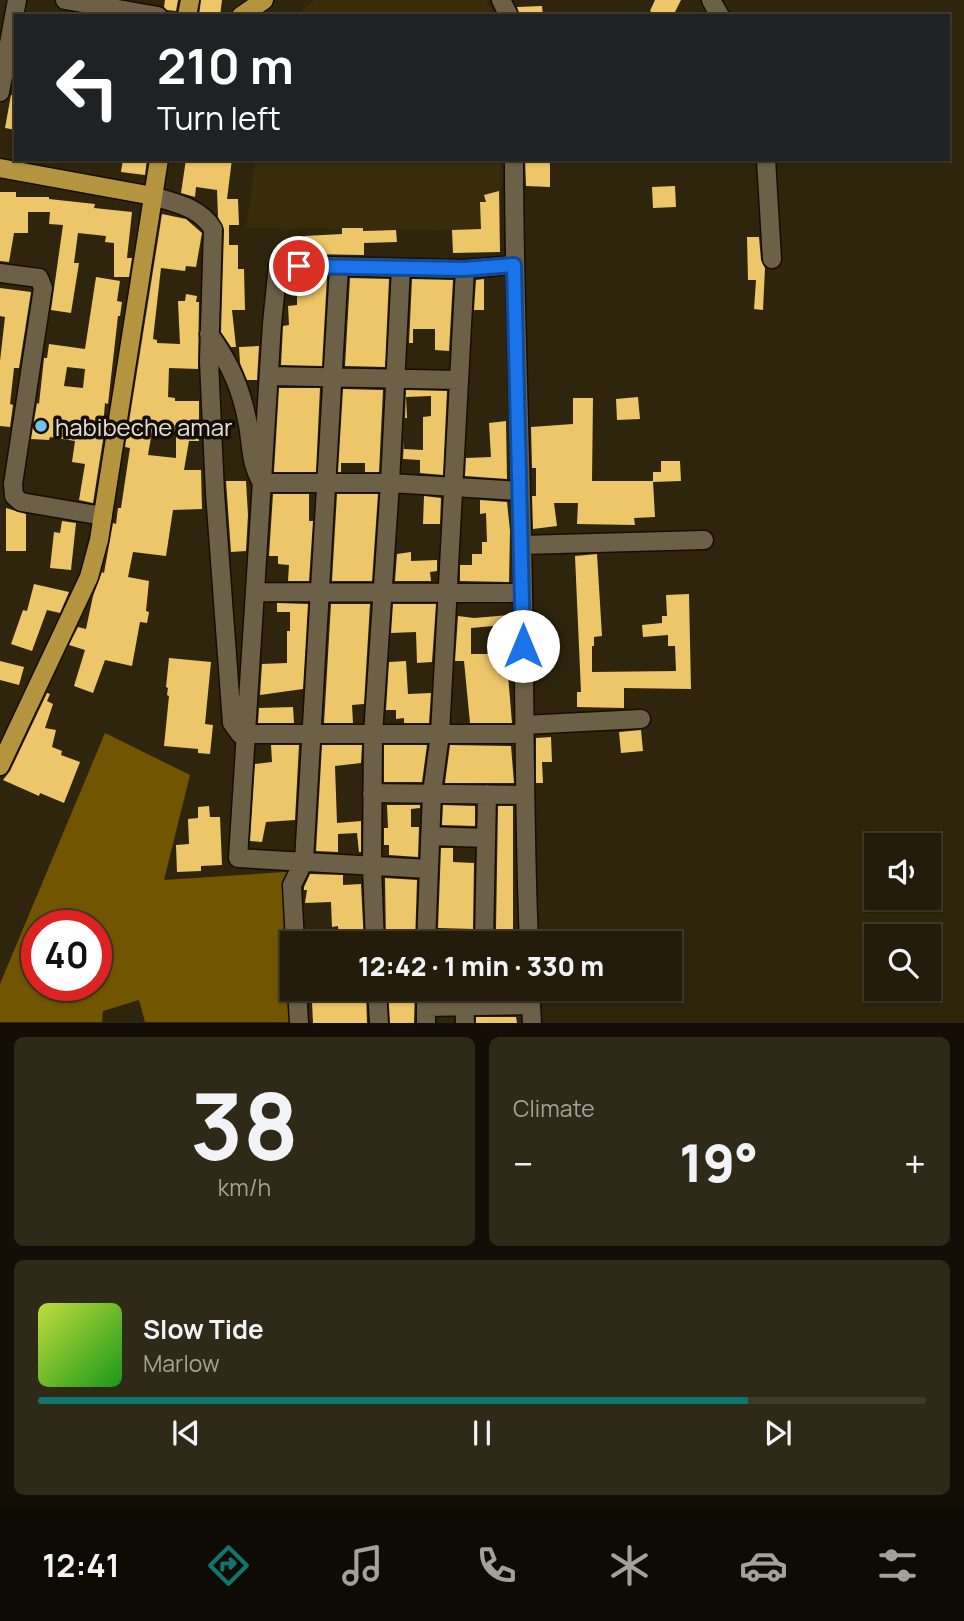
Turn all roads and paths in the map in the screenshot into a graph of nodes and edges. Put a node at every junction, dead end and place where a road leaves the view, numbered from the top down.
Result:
1 (16, 0) edge
2 (65, 0) edge
3 (264, 0) edge
4 (146, 14) edge
5 (244, 14) edge
6 (0, 92) edge
7 (159, 161) edge
8 (168, 161) edge
9 (514, 161) edge
10 (766, 161) edge
11 (0, 168) edge
12 (152, 196) junction
13 (772, 259) dead end
14 (514, 265) junction
15 (339, 267) junction
16 (401, 268) junction
17 (464, 269) junction
18 (0, 273) edge
19 (209, 334) junction
20 (269, 376) junction
21 (331, 377) junction
22 (396, 379) junction
23 (459, 380) junction
24 (326, 482) junction
25 (262, 483) junction
26 (390, 483) junction
27 (454, 487) junction
28 (520, 491) junction
29 (103, 516) junction
30 (704, 540) dead end
31 (522, 545) junction
32 (255, 592) junction
33 (319, 593) junction
34 (382, 593) junction
35 (448, 593) junction
36 (523, 593) junction
37 (641, 719) dead end
38 (524, 729) junction
39 (246, 734) junction
40 (311, 734) junction
41 (373, 734) junction
42 (440, 734) junction
43 (0, 764) edge
44 (372, 793) junction
45 (432, 793) junction
46 (487, 794) junction
47 (524, 795) junction
48 (430, 836) junction
49 (486, 838) junction
50 (304, 861) junction
51 (372, 867) junction
52 (429, 869) junction
53 (294, 931) edge
54 (375, 931) edge
55 (426, 931) edge
56 (484, 931) edge
57 (529, 931) edge
58 (298, 1001) edge
59 (378, 1001) edge
60 (531, 1005) edge
61 (426, 1006) edge
62 (465, 1006) edge
63 (299, 1023) edge
64 (379, 1023) edge

1 - 6 street
2 - 4 street
3 - 5 main road
7 - 12 main road
8 - 12 main road
9 - 14 street
10 - 13 street
11 - 12 main road
12 - 19 street
12 - 29 main road
14 - 17 street
14 - 28 street
15 - 16 street
15 - 20 street
15 - 21 street
16 - 17 street
16 - 22 street
17 - 23 street
18 - 29 street
19 - 25 street
19 - 39 street
20 - 21 street
20 - 25 street
21 - 22 street
21 - 24 street
22 - 23 street
22 - 26 street
23 - 27 street
24 - 25 street
24 - 26 street
24 - 33 street
25 - 32 street
26 - 27 street
26 - 34 street
27 - 28 street
27 - 35 street
28 - 31 street
29 - 43 main road
30 - 31 street
31 - 36 street
32 - 33 street
32 - 39 street
33 - 34 street
33 - 40 street
34 - 35 street
34 - 41 street
35 - 36 street
35 - 42 street
36 - 38 street
37 - 38 street
38 - 42 street
38 - 47 street
39 - 40 street
39 - 50 street
40 - 41 street
40 - 50 street
41 - 42 street
41 - 44 street
42 - 45 street
44 - 45 street
44 - 51 street
45 - 46 street
45 - 48 street
46 - 47 street
46 - 49 street
47 - 57 street
48 - 49 street
48 - 52 street
49 - 56 street
50 - 51 street
50 - 53 street
51 - 52 street
51 - 54 street
52 - 55 street
58 - 63 street
59 - 64 street
60 - 62 street
61 - 62 street

